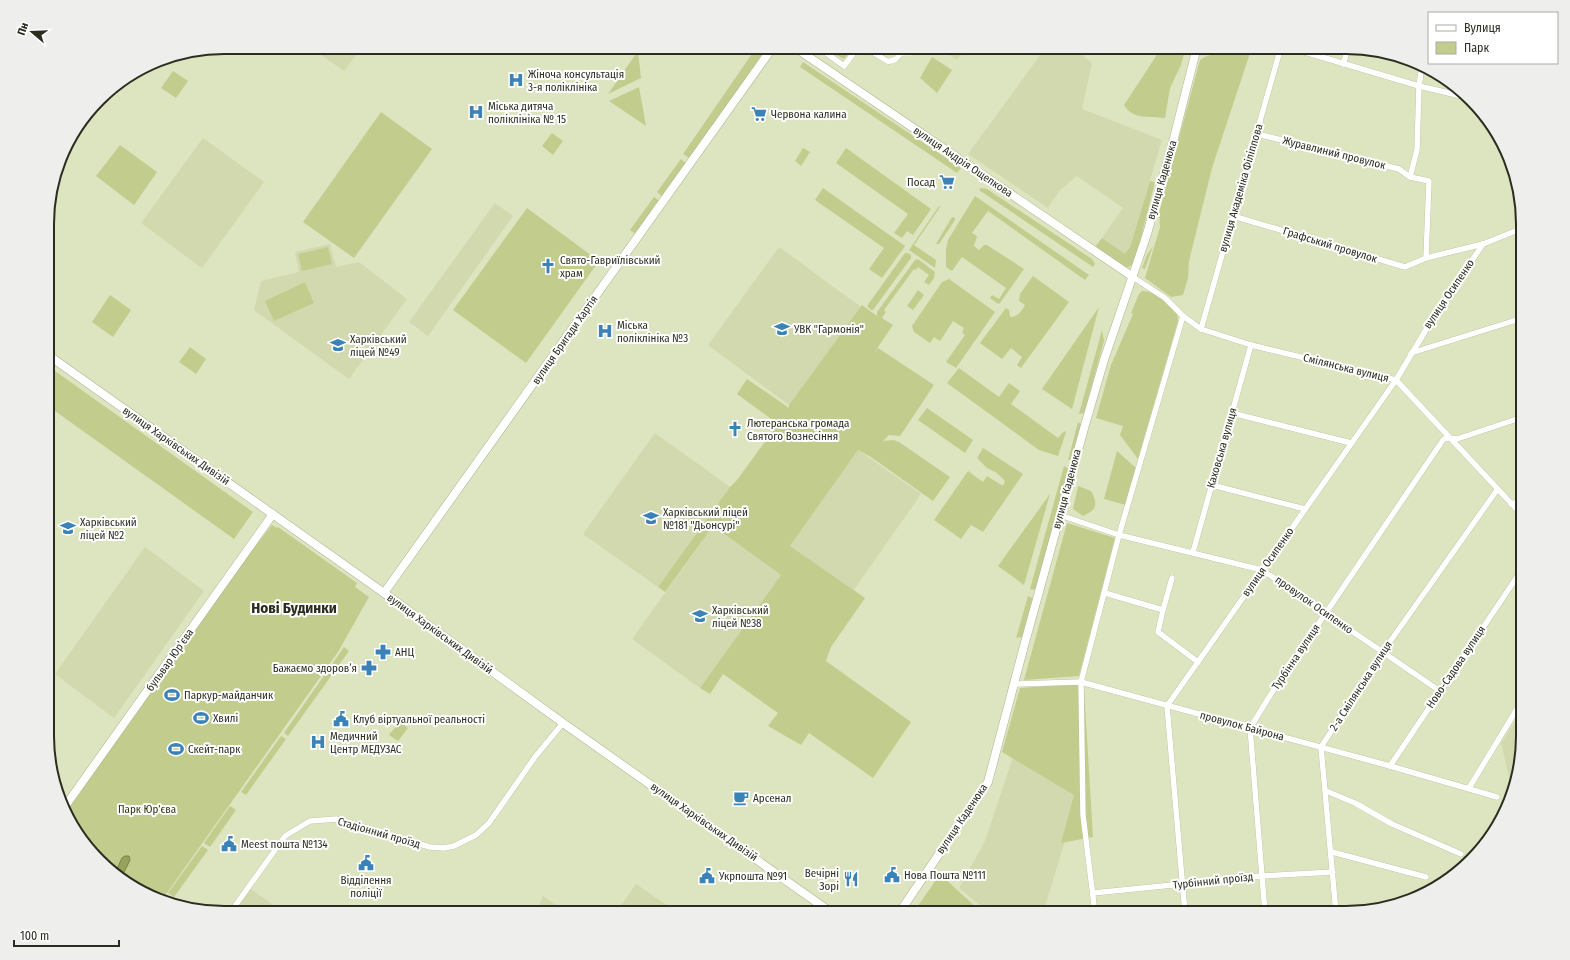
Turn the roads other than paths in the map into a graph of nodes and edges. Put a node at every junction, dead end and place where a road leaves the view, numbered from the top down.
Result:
1 (768, 54) edge
2 (804, 54) edge
3 (827, 54) edge
4 (853, 54) edge
5 (876, 54) edge
6 (900, 54) edge
7 (1195, 54) edge
8 (1279, 54) edge
9 (1311, 54) edge
10 (1347, 54) edge
11 (1343, 64) junction
12 (1421, 72) edge
13 (1420, 86) junction
14 (1456, 95) edge
15 (1256, 134) junction
16 (1410, 177) junction
17 (1233, 216) junction
18 (1516, 231) edge
19 (1483, 244) junction
20 (1426, 258) junction
21 (1133, 277) junction
22 (1183, 316) junction
23 (1516, 320) edge
24 (1202, 329) junction
25 (1251, 345) junction
26 (1411, 353) junction
27 (54, 359) edge
28 (1396, 380) junction
29 (1232, 413) junction
30 (1516, 419) edge
31 (1452, 440) junction
32 (1351, 443) junction
33 (1212, 485) junction
34 (1497, 490) junction
35 (1516, 502) edge
36 (1511, 504) junction
37 (1516, 509) edge
38 (1305, 510) junction
39 (273, 514) junction
40 (1060, 515) junction
41 (1120, 535) junction
42 (1193, 552) junction
43 (1262, 570) junction
44 (1172, 578) dead end
45 (1516, 578) edge
46 (384, 593) junction
47 (1104, 593) junction
48 (1163, 610) junction
49 (1326, 614) junction
50 (1382, 653) junction
51 (1198, 662) junction
52 (1081, 682) junction
53 (1013, 684) junction
54 (1440, 691) junction
55 (1167, 706) junction
56 (1516, 711) edge
57 (563, 723) junction
58 (1250, 728) junction
59 (1321, 747) junction
60 (1390, 766) junction
61 (1469, 788) junction
62 (1326, 791) junction
63 (1497, 797) dead end
64 (68, 803) edge
65 (1332, 852) junction
66 (1460, 854) dead end
67 (1333, 872) junction
68 (1262, 876) junction
69 (1426, 877) dead end
70 (1181, 884) junction
71 (1093, 893) junction
72 (235, 906) edge
73 (822, 906) edge
74 (904, 906) edge
75 (1094, 906) edge
76 (1184, 906) edge
77 (1264, 906) edge
78 (1335, 906) edge

1 - 46 street, вулиця Бригади Хартія
2 - 21 street, вулиця Андрія Ощепкова
3 - 4 street
5 - 6 street
7 - 21 street, вулиця Каденюка
8 - 15 street, вулиця Академіка Філіппова
9 - 11 street
10 - 11 street
11 - 13 street
12 - 13 street
13 - 14 street
13 - 16 street
15 - 16 street, Журавлиний провулок
15 - 17 street, вулиця Академіка Філіппова
16 - 20 street, Журавлиний провулок
17 - 20 street, Графський провулок
17 - 24 street, вулиця Академіка Філіппова
18 - 19 street, Графський провулок
19 - 20 street, Графський провулок
19 - 26 street, вулиця Осипенко
21 - 22 street, Смілянська вулиця
21 - 40 street, вулиця Каденюка
22 - 24 street, Смілянська вулиця
22 - 41 street
23 - 26 street
24 - 25 street, Смілянська вулиця
25 - 28 street, Смілянська вулиця
25 - 29 street, Каховська вулиця
26 - 28 street, вулиця Осипенко
27 - 39 street, вулиця Харківських Дивізій
28 - 31 street, Смілянська вулиця
28 - 32 street, вулиця Осипенко
29 - 32 street
29 - 33 street, Каховська вулиця
30 - 31 street
31 - 34 street, Смілянська вулиця
31 - 49 street, Турбінна вулиця
32 - 38 street, вулиця Осипенко
33 - 38 street
33 - 42 street, Каховська вулиця
34 - 36 street, Смілянська вулиця
34 - 50 street, 2-а Смілянська вулиця
35 - 36 street
36 - 37 street, Смілянська вулиця
38 - 43 street, вулиця Осипенко
39 - 46 street, вулиця Харківських Дивізій
39 - 64 street, бульвар Юрʼєва
40 - 41 street, провулок Осипенко
40 - 53 street, вулиця Каденюка
41 - 42 street, провулок Осипенко
41 - 47 street
42 - 43 street, провулок Осипенко
43 - 49 street, провулок Осипенко
43 - 51 street, вулиця Осипенко
44 - 48 street
45 - 54 street, Ново-Садова вулиця
46 - 57 street, вулиця Харківських Дивізій
47 - 48 street
47 - 52 street
48 - 51 street
49 - 50 street, провулок Осипенко
49 - 58 street, Турбінна вулиця
50 - 54 street, провулок Осипенко
50 - 59 street, 2-а Смілянська вулиця
51 - 55 street, вулиця Осипенко
52 - 53 street, провулок Байрона
52 - 55 street, провулок Байрона
52 - 71 street
53 - 74 street, вулиця Каденюка
54 - 60 street, Ново-Садова вулиця
55 - 58 street, провулок Байрона
55 - 70 street
56 - 61 street
57 - 72 street, Стадіонний проїзд
57 - 73 street, вулиця Харківських Дивізій
58 - 59 street, провулок Байрона
58 - 68 street
59 - 60 street, провулок Байрона
59 - 62 street
60 - 61 street, провулок Байрона
61 - 63 street, провулок Байрона
62 - 65 street
62 - 66 street
65 - 67 street
65 - 69 street
67 - 68 street, Турбінний проїзд
67 - 78 street
68 - 70 street, Турбінний проїзд
68 - 77 street
70 - 71 street, Турбінний проїзд
70 - 76 street
71 - 75 street

